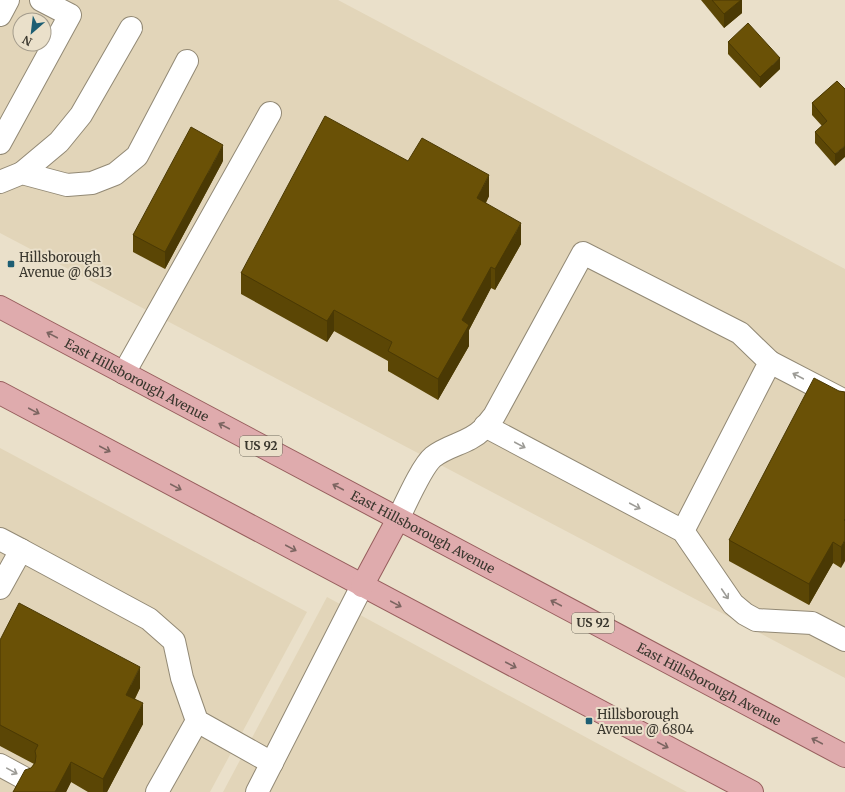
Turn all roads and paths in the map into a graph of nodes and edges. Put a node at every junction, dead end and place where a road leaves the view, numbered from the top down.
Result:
1 (8, 0) edge
2 (41, 0) edge
3 (0, 15) edge
4 (132, 28) dead end
5 (187, 61) dead end
6 (270, 113) dead end
7 (0, 143) edge
8 (22, 172) junction
9 (0, 182) edge
10 (0, 307) edge
11 (770, 362) junction
12 (124, 373) junction
13 (0, 393) edge
14 (845, 401) edge
15 (485, 426) junction
16 (398, 519) junction
17 (683, 531) junction
18 (0, 539) edge
19 (21, 550) junction
20 (362, 586) junction
21 (0, 588) edge
22 (845, 640) edge
23 (197, 721) junction
24 (845, 756) edge
25 (272, 763) junction
26 (0, 765) edge
27 (24, 778) edge
28 (158, 792) edge
29 (257, 792) edge
30 (752, 792) edge

1 - 3 lane
2 - 7 lane
4 - 8 lane
5 - 8 lane
6 - 12 lane
8 - 9 lane
12 -> 10 main road, East Hillsborough Avenue / US 92
14 -> 11 lane
11 - 15 lane
11 - 17 lane
16 -> 12 main road, East Hillsborough Avenue / US 92
13 -> 20 main road
15 - 16 lane
15 -> 17 lane
16 - 20 main road
24 -> 16 main road, East Hillsborough Avenue / US 92
17 -> 22 lane
18 - 19 lane
19 - 21 lane
19 - 23 lane
20 - 25 lane
20 -> 30 main road
23 - 25 lane
23 - 28 lane
25 - 29 lane
26 -> 27 lane

